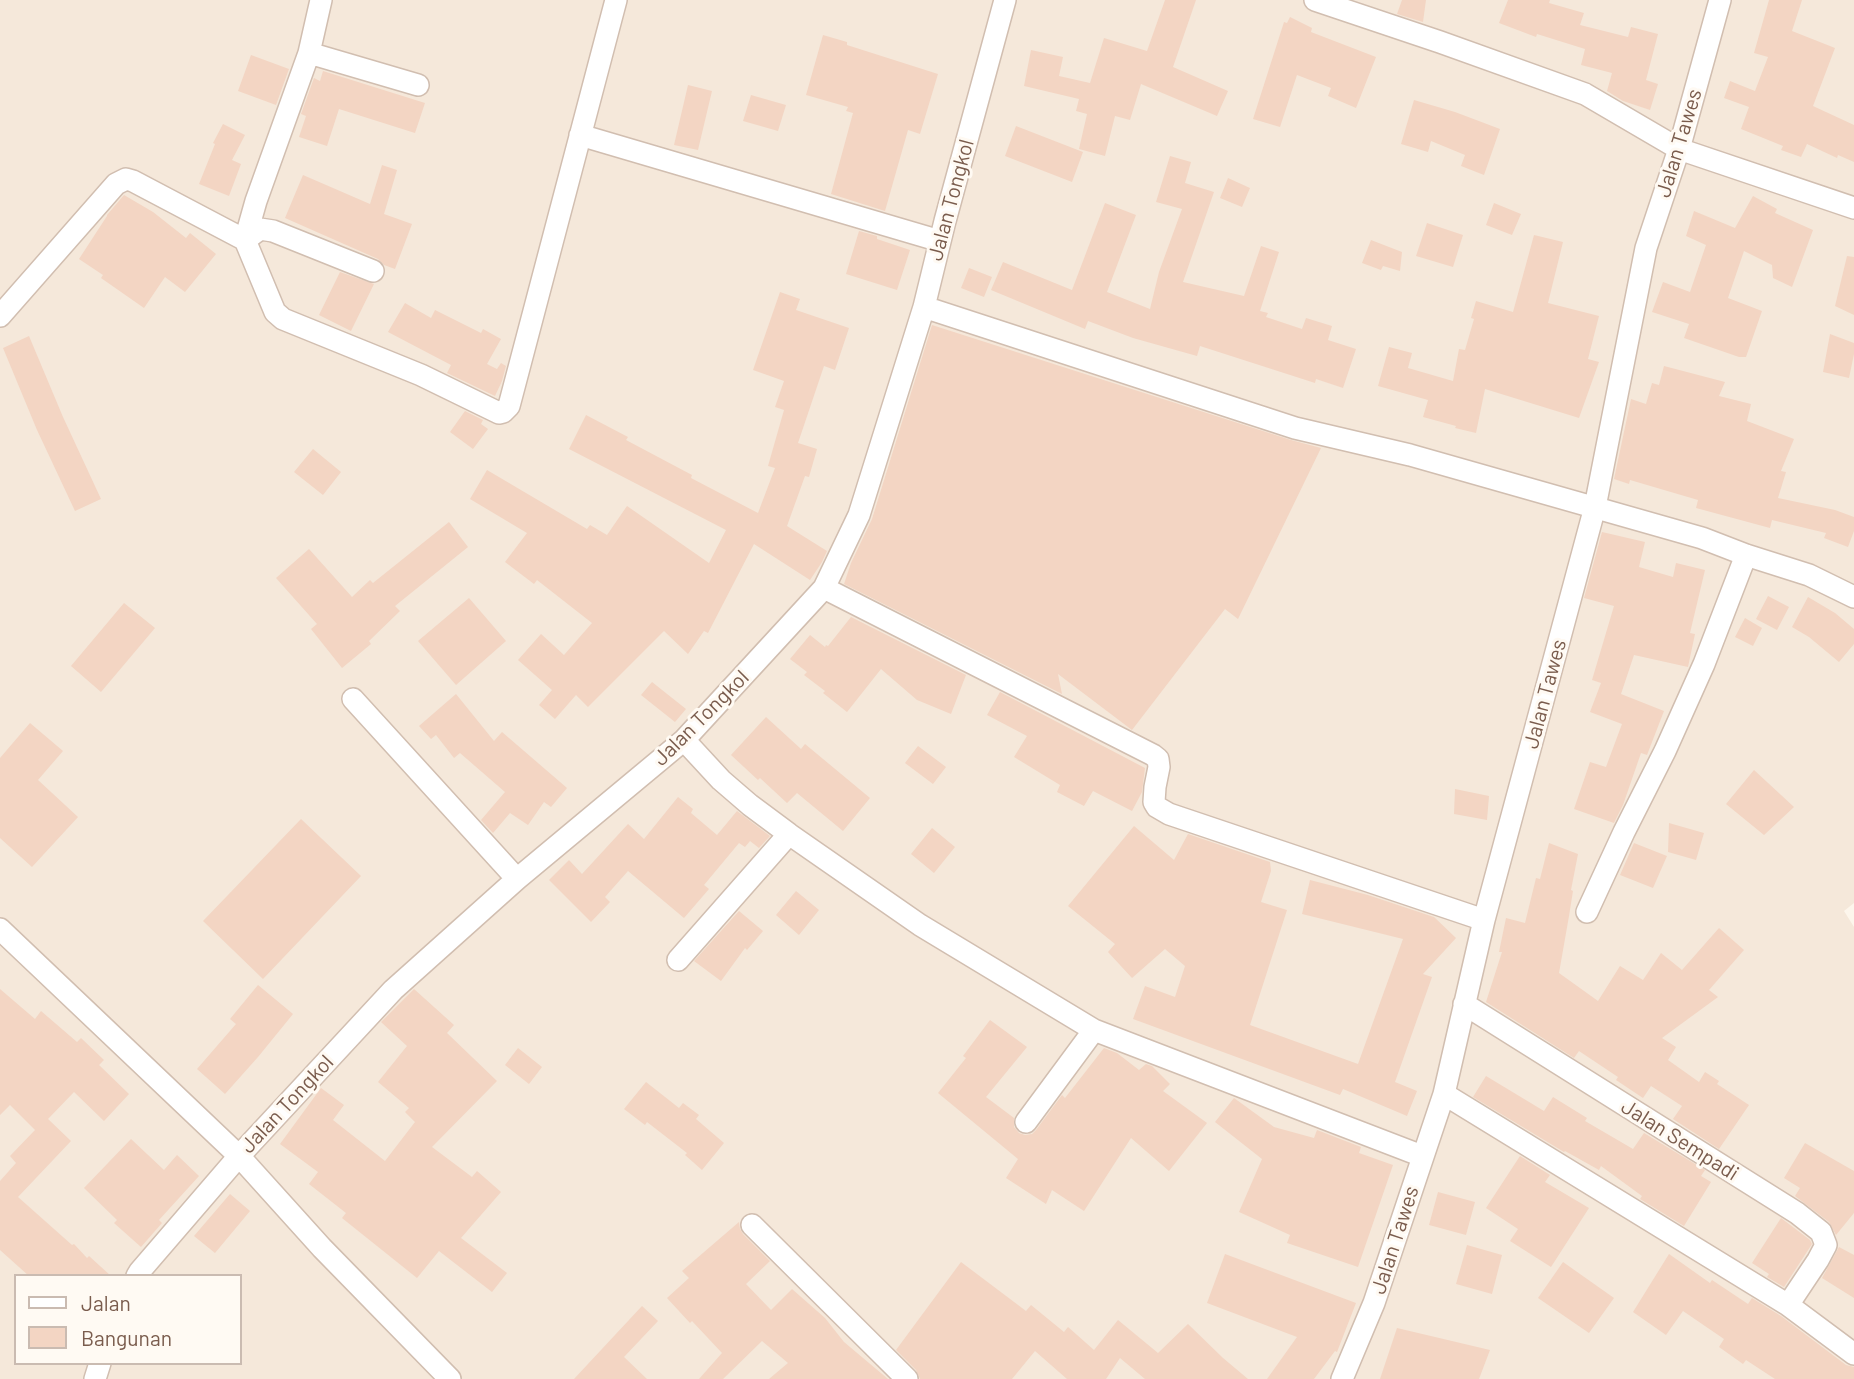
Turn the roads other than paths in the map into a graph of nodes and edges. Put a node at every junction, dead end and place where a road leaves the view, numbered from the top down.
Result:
1 (321, 0) edge
2 (616, 0) edge
3 (1005, 0) edge
4 (1315, 0) edge
5 (1720, 0) edge
6 (309, 53) junction
7 (418, 85) dead end
8 (580, 135) junction
9 (1679, 149) junction
10 (1854, 208) edge
11 (245, 240) junction
12 (940, 241) junction
13 (373, 271) dead end
14 (924, 307) junction
15 (0, 316) edge
16 (1595, 507) junction
17 (1746, 555) junction
18 (824, 589) junction
19 (1854, 597) edge
20 (353, 699) dead end
21 (684, 740) junction
22 (789, 834) junction
23 (517, 879) junction
24 (1587, 912) dead end
25 (1484, 920) junction
26 (0, 929) edge
27 (678, 960) dead end
28 (1465, 1004) junction
29 (1094, 1030) junction
30 (1444, 1094) junction
31 (1026, 1122) dead end
32 (239, 1156) junction
33 (1422, 1156) junction
34 (752, 1226) dead end
35 (138, 1274) edge
36 (1788, 1305) junction
37 (1854, 1354) edge
38 (450, 1379) edge
39 (907, 1379) edge
40 (1342, 1379) edge

1 - 6 street
2 - 8 street
3 - 12 street, Jalan Tongkol
4 - 9 street
5 - 9 street, Jalan Tawes
6 - 7 street
6 - 11 street
8 - 11 street
8 - 12 street
9 - 10 street
9 - 16 street, Jalan Tawes
11 - 13 street
11 - 15 street
12 - 14 street, Jalan Tongkol
14 - 16 street
14 - 18 street, Jalan Tongkol
16 - 17 street
16 - 25 street, Jalan Tawes
17 - 19 street
17 - 24 street
18 - 21 street, Jalan Tongkol
18 - 25 street
20 - 23 street
21 - 22 street
21 - 23 street, Jalan Tongkol
22 - 27 street
22 - 29 street
23 - 32 street, Jalan Tongkol
25 - 28 street, Jalan Tawes
26 - 32 street
28 - 30 street, Jalan Tawes
28 - 36 street, Jalan Sempadi
29 - 31 street
29 - 33 street
30 - 33 street, Jalan Tawes
30 - 36 street
32 - 35 street, Jalan Tongkol
32 - 38 street
33 - 40 street, Jalan Tawes
34 - 39 street
36 - 37 street

